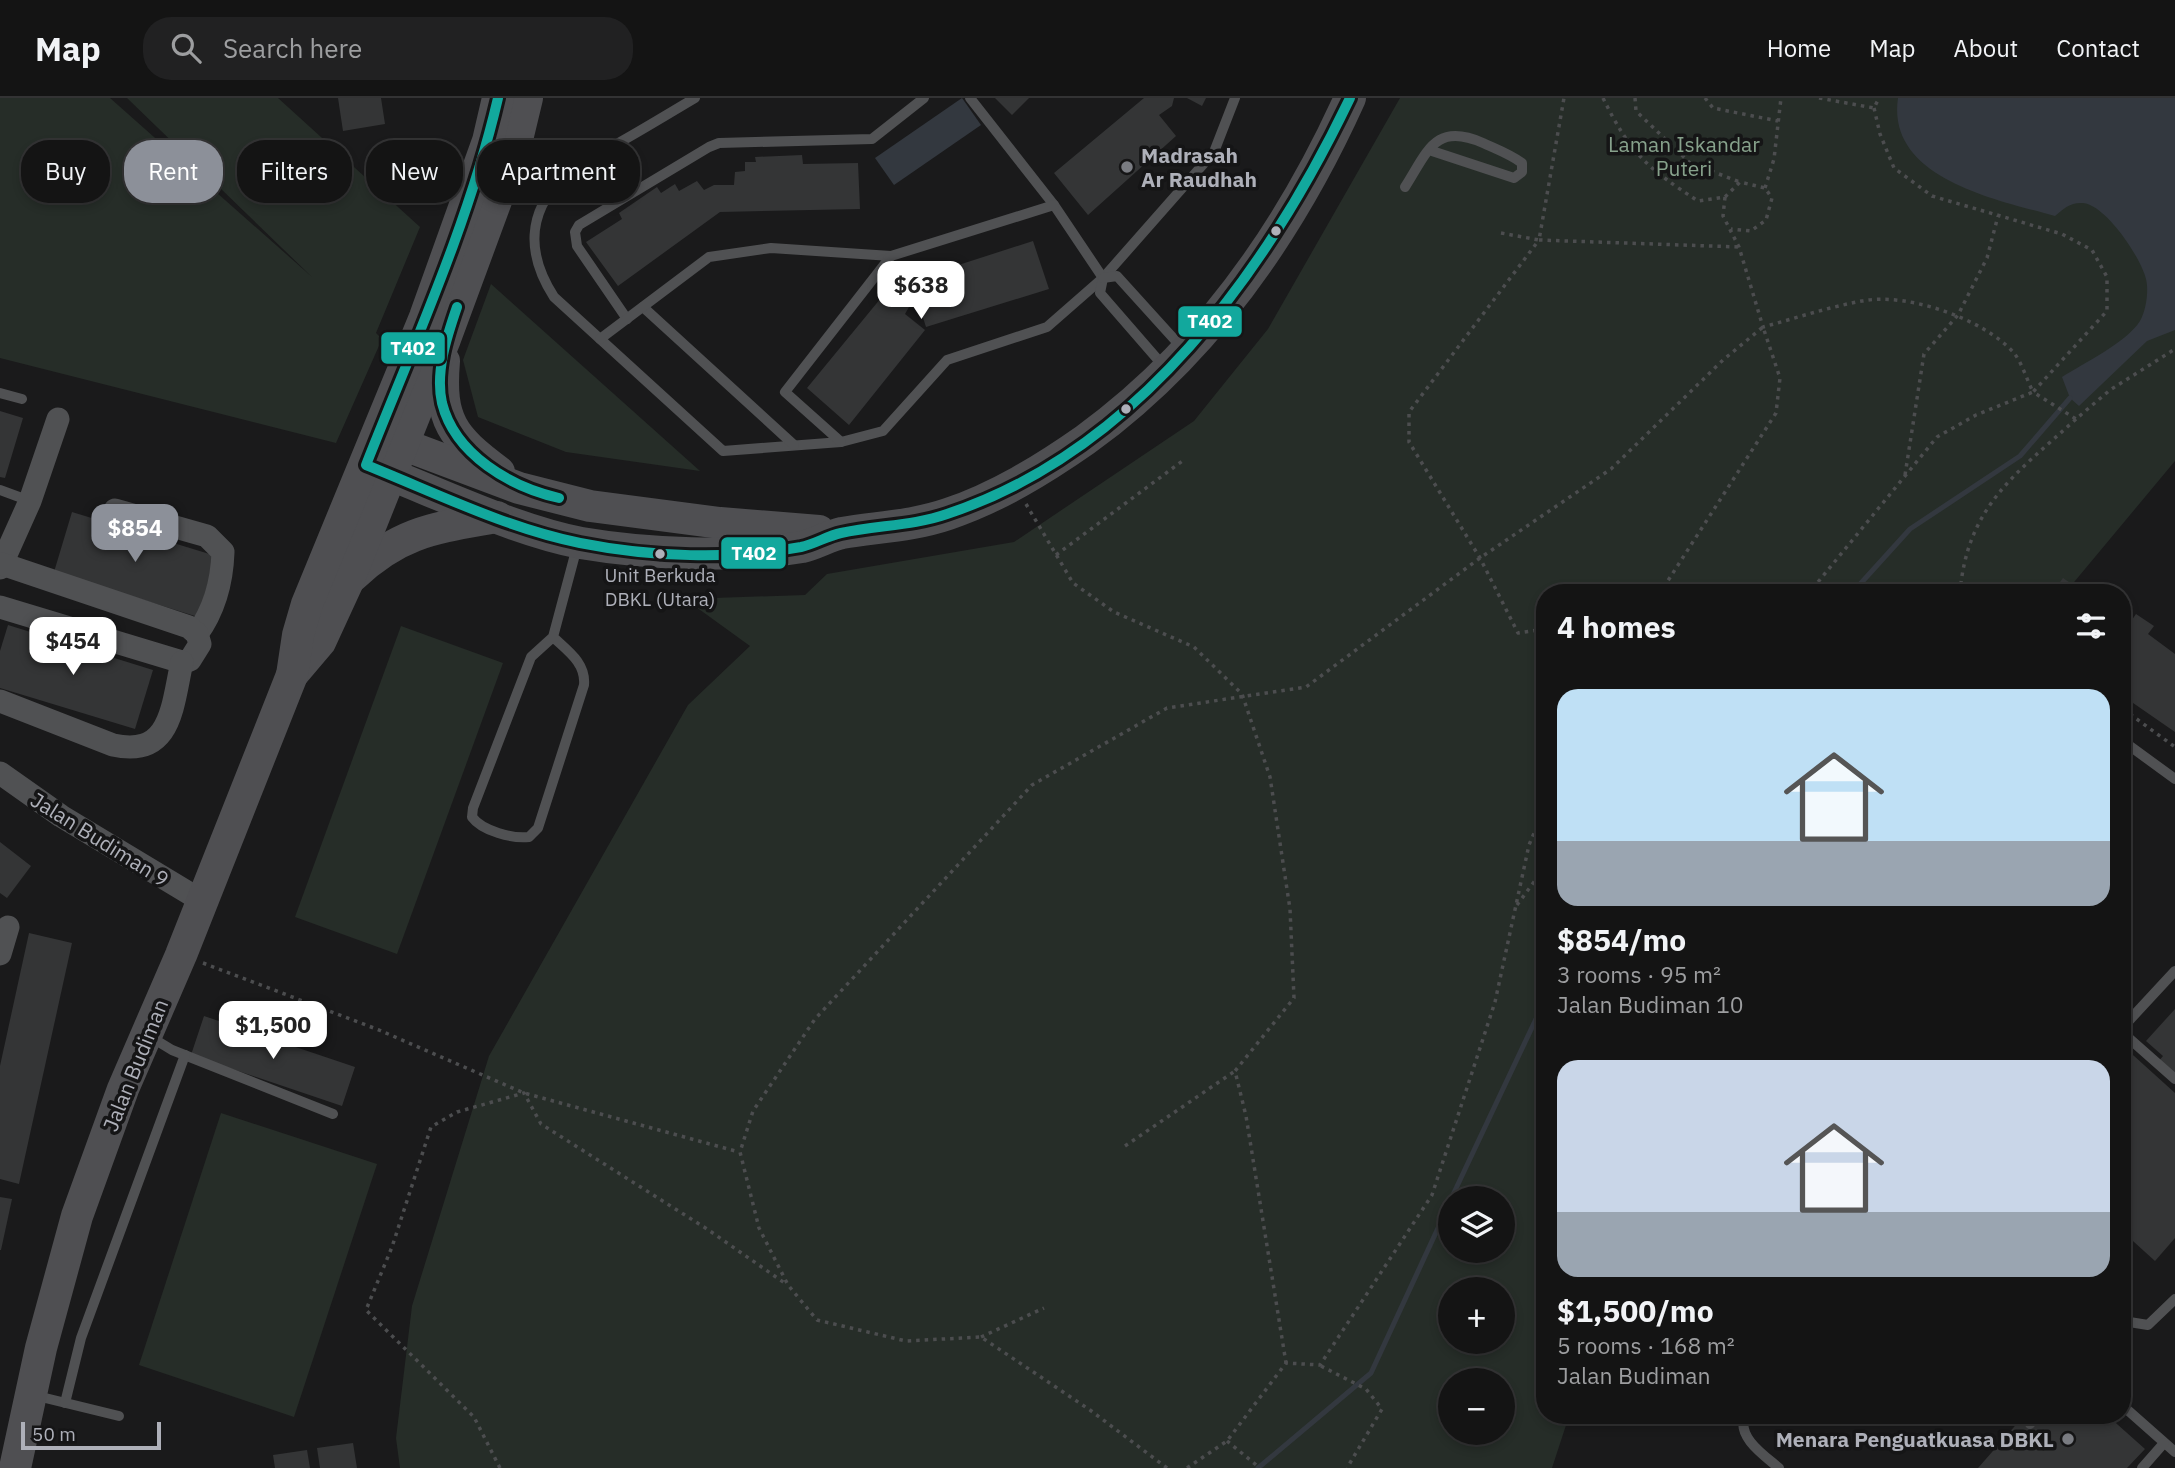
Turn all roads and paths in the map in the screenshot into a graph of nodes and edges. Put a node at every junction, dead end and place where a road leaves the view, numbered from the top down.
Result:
1 (498, 98) edge
2 (527, 98) edge
3 (695, 98) edge
4 (924, 98) edge
5 (970, 98) edge
6 (1235, 98) edge
7 (1350, 98) edge
8 (1564, 98) edge
9 (1603, 98) edge
10 (1635, 98) edge
11 (1705, 98) edge
12 (1781, 98) edge
13 (1819, 98) edge
14 (1879, 98) edge
15 (1874, 108) junction
16 (1779, 121) junction
17 (1429, 149) junction
18 (1740, 182) junction
19 (1405, 187) dead end
20 (1765, 188) junction
21 (1725, 197) junction
22 (1054, 205) junction
23 (1998, 216) junction
24 (1731, 229) junction
25 (1501, 233) dead end
26 (1539, 240) junction
27 (1739, 247) junction
28 (891, 256) junction
29 (1104, 278) junction
30 (643, 307) junction
31 (1958, 315) junction
32 (627, 319) junction
33 (1763, 327) junction
34 (445, 339) junction
35 (600, 339) junction
36 (2175, 349) edge
37 (1177, 363) junction
38 (2033, 392) junction
39 (0, 393) edge
40 (22, 399) dead end
41 (58, 419) dead end
42 (2076, 419) junction
43 (391, 440) junction
44 (841, 442) junction
45 (794, 445) junction
46 (1185, 459) dead end
47 (379, 470) junction
48 (1905, 476) junction
49 (1014, 484) junction
50 (519, 488) junction
51 (0, 490) edge
52 (30, 500) junction
53 (115, 510) dead end
54 (497, 517) junction
55 (7, 533) edge
56 (839, 534) junction
57 (579, 542) junction
58 (1056, 555) junction
59 (1480, 558) junction
60 (1, 566) edge
61 (349, 579) junction
62 (1666, 584) edge
63 (1816, 584) edge
64 (1962, 584) edge
65 (0, 607) edge
66 (1536, 630) edge
67 (197, 634) junction
68 (553, 637) junction
69 (182, 662) junction
70 (292, 674) junction
71 (1242, 694) junction
72 (0, 701) edge
73 (2131, 715) edge
74 (2131, 747) edge
75 (2175, 747) edge
76 (0, 773) edge
77 (2175, 779) edge
78 (1536, 828) edge
79 (1536, 879) edge
80 (202, 901) junction
81 (1516, 907) junction
82 (8, 927) dead end
83 (0, 954) edge
84 (181, 955) junction
85 (2175, 972) edge
86 (2131, 1019) edge
87 (146, 1035) junction
88 (2131, 1039) edge
89 (185, 1055) junction
90 (1235, 1071) junction
91 (2175, 1079) edge
92 (524, 1093) junction
93 (333, 1114) dead end
94 (1125, 1146) dead end
95 (740, 1152) junction
96 (788, 1285) junction
97 (2175, 1299) edge
98 (1044, 1308) dead end
99 (2131, 1322) edge
100 (981, 1337) junction
101 (1286, 1363) junction
102 (1320, 1365) junction
103 (30, 1394) junction
104 (65, 1403) junction
105 (2131, 1413) edge
106 (119, 1416) dead end
107 (1742, 1424) edge
108 (21, 1436) junction
109 (1227, 1441) junction
110 (2164, 1443) junction
111 (2175, 1452) edge
112 (0, 1462) edge
113 (15, 1468) edge
114 (500, 1468) edge
115 (1167, 1468) edge
116 (1186, 1468) edge
117 (1260, 1468) edge
118 (1347, 1468) edge
119 (1779, 1468) edge
120 (2142, 1468) edge

1 - 43 street
2 - 34 street
3 - 35 lane
4 - 32 lane
5 - 22 lane
6 - 29 lane
7 - 37 street
8 - 26 path
9 - 21 path
10 - 18 path
11 - 16 path
12 - 16 path
13 - 15 path
14 - 15 path
15 - 23 path
16 - 20 path
17 - 17 lane
17 - 19 lane
18 - 20 path
18 - 21 path
20 - 24 path
21 - 24 path
22 - 28 lane
22 - 29 lane
23 - 31 path
23 - 38 path
24 - 27 path
25 - 26 path
26 - 27 path
26 - 59 path
27 - 33 path
28 - 30 lane
28 - 44 lane
29 - 37 lane
29 - 37 lane
29 - 44 lane
30 - 32 lane
30 - 45 lane
31 - 33 path
31 - 38 path
31 - 48 path
32 - 35 lane
33 - 59 path
33 - 62 path
34 - 43 street
34 - 50 street
35 - 45 lane
36 - 42 path
37 - 49 street
38 - 42 path
38 - 48 path
39 - 40 lane
41 - 52 street
42 - 64 path
43 - 47 street
43 - 50 street
44 - 45 lane
46 - 58 path
47 - 54 street
47 - 61 street, Jalan Budiman
47 - 70 street, Jalan Budiman
48 - 63 path
49 - 56 street
49 - 58 path
50 - 56 street
51 - 52 lane
52 - 55 street
53 - 67 street
54 - 57 street
54 - 61 street
55 - 60 street
56 - 57 street
57 - 68 lane
58 - 71 path
59 - 66 path
59 - 71 path
60 - 67 street
61 - 70 street, Jalan Budiman
65 - 69 street
67 - 69 street
68 - 68 lane
69 - 72 street
70 - 80 street, Jalan Budiman
71 - 90 path
71 - 95 path
73 - 75 path
74 - 77 lane
76 - 80 street, Jalan Budiman 9
78 - 81 path
79 - 81 path
80 - 84 street, Jalan Budiman
81 - 102 path
82 - 83 street
84 - 87 street, Jalan Budiman
84 - 92 path
85 - 86 lane
87 - 89 lane
87 - 103 street, Jalan Budiman
88 - 91 lane
89 - 93 lane
89 - 104 lane
90 - 94 path
90 - 101 path
92 - 95 path
92 - 96 path
92 - 114 path
95 - 96 path
96 - 100 path
97 - 99 lane
98 - 100 path
100 - 115 path
101 - 102 path
101 - 109 path
102 - 118 path
103 - 104 lane
103 - 108 street, Jalan Budiman
104 - 106 lane
105 - 110 lane
107 - 119 lane
108 - 112 street
108 - 113 street, Jalan Budiman
109 - 116 path
109 - 117 path
110 - 111 lane
110 - 120 lane

